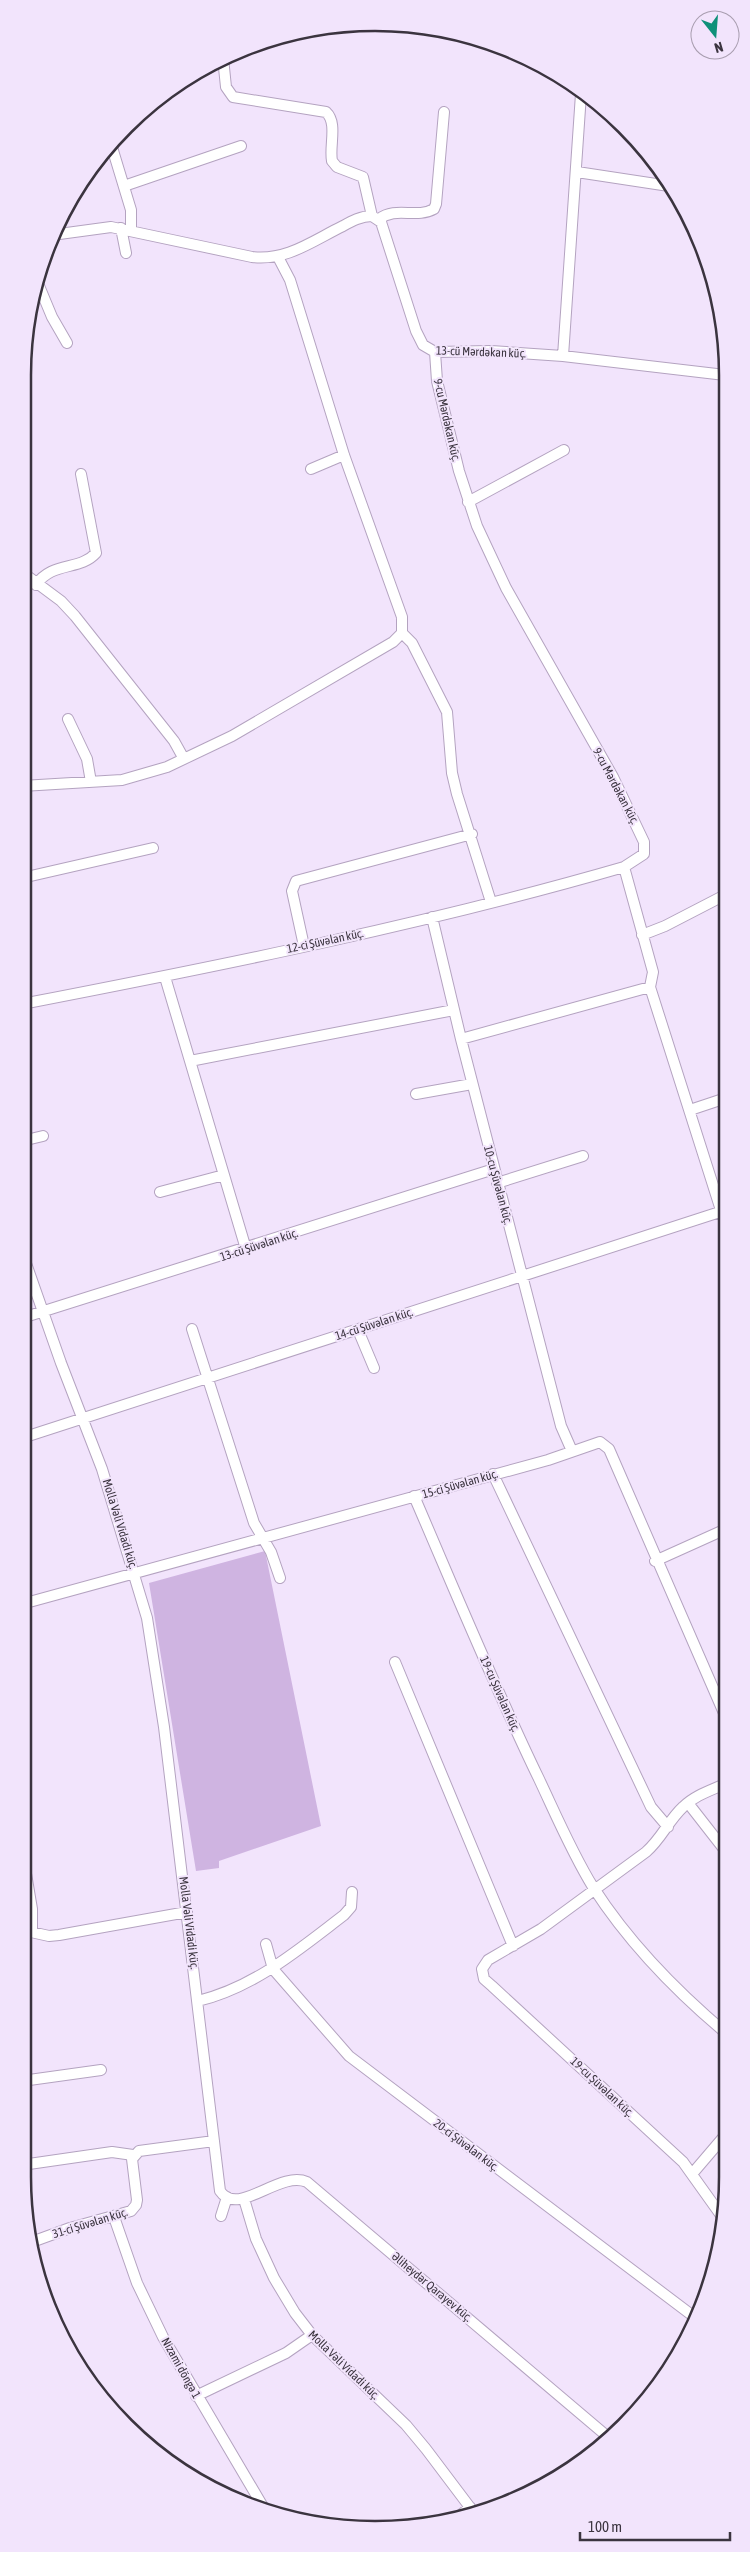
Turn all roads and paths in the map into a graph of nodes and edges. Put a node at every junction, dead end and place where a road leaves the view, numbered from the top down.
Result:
1 (224, 67) edge
2 (581, 100) edge
3 (444, 112) dead end
4 (242, 146) dead end
5 (114, 152) edge
6 (577, 172) junction
7 (662, 185) edge
8 (124, 186) junction
9 (376, 217) junction
10 (126, 229) junction
11 (62, 233) edge
12 (126, 253) dead end
13 (278, 257) junction
14 (42, 292) edge
15 (67, 343) dead end
16 (435, 352) junction
17 (563, 356) junction
18 (719, 374) edge
19 (564, 450) dead end
20 (344, 455) junction
21 (311, 469) dead end
22 (81, 474) dead end
23 (468, 502) junction
24 (31, 580) edge
25 (36, 585) junction
26 (402, 633) junction
27 (68, 718) dead end
28 (184, 759) junction
29 (91, 782) junction
30 (31, 785) edge
31 (472, 834) junction
32 (153, 848) dead end
33 (624, 867) junction
34 (31, 876) edge
35 (719, 898) edge
36 (492, 902) junction
37 (432, 917) junction
38 (642, 935) junction
39 (304, 946) junction
40 (165, 977) junction
41 (650, 987) junction
42 (31, 1002) edge
43 (454, 1010) junction
44 (461, 1039) junction
45 (190, 1060) junction
46 (472, 1084) junction
47 (416, 1094) dead end
48 (719, 1100) edge
49 (690, 1110) junction
50 (43, 1136) dead end
51 (31, 1139) edge
52 (583, 1156) dead end
53 (494, 1169) junction
54 (224, 1175) junction
55 (497, 1183) junction
56 (160, 1192) dead end
57 (719, 1196) edge
58 (719, 1213) edge
59 (246, 1249) junction
60 (522, 1275) junction
61 (31, 1278) edge
62 (43, 1312) junction
63 (31, 1315) edge
64 (192, 1330) dead end
65 (358, 1330) junction
66 (374, 1368) dead end
67 (208, 1378) junction
68 (83, 1418) junction
69 (31, 1435) edge
70 (572, 1451) junction
71 (493, 1474) junction
72 (414, 1496) junction
73 (719, 1532) edge
74 (264, 1539) junction
75 (656, 1561) junction
76 (135, 1574) junction
77 (280, 1578) dead end
78 (31, 1602) edge
79 (395, 1662) dead end
80 (719, 1693) edge
81 (719, 1787) edge
82 (688, 1803) junction
83 (668, 1827) junction
84 (719, 1843) edge
85 (594, 1888) junction
86 (352, 1892) dead end
87 (187, 1912) junction
88 (31, 1931) edge
89 (266, 1944) dead end
90 (513, 1946) junction
91 (274, 1969) junction
92 (198, 2001) junction
93 (719, 2027) edge
94 (101, 2070) dead end
95 (31, 2080) edge
96 (214, 2141) junction
97 (719, 2142) edge
98 (133, 2155) junction
99 (31, 2164) edge
100 (692, 2174) junction
101 (227, 2198) junction
102 (244, 2198) junction
103 (717, 2209) edge
104 (220, 2216) dead end
105 (114, 2217) junction
106 (37, 2240) edge
107 (690, 2314) edge
108 (312, 2335) junction
109 (196, 2396) junction
110 (604, 2433) edge
111 (260, 2501) edge
112 (470, 2507) edge

1 - 9 street, 13-cü Mərdəkan küç.
2 - 6 street
3 - 9 street
4 - 8 street
5 - 8 street
6 - 7 street
6 - 17 street
8 - 10 street
9 - 13 street
9 - 16 street, 13-cü Mərdəkan küç.
10 - 11 street
10 - 12 street
10 - 13 street
13 - 20 street
14 - 15 street
16 - 17 street, 13-cü Mərdəkan küç.
16 - 23 street, 9-cu Mərdəkan küç.
17 - 18 street, 13-cü Mərdəkan küç.
19 - 23 street
20 - 21 street
20 - 26 street
22 - 25 street
23 - 33 street, 9-cu Mərdəkan küç.
24 - 25 street
25 - 28 street
26 - 28 street
26 - 31 street
27 - 29 street
28 - 29 street
29 - 30 street
31 - 36 street
31 - 39 street
32 - 34 street
33 - 36 street, 12-ci Şüvəlan küç.
33 - 38 street
35 - 38 street
36 - 37 street, 12-ci Şüvəlan küç.
37 - 39 street, 12-ci Şüvəlan küç.
37 - 43 street, 10-cu Şüvəlan küç.
38 - 41 street
39 - 40 street, 12-ci Şüvəlan küç.
40 - 42 street, 12-ci Şüvəlan küç.
40 - 45 street
41 - 44 street
41 - 49 street
43 - 44 street, 10-cu Şüvəlan küç.
43 - 45 street
44 - 46 street, 10-cu Şüvəlan küç.
45 - 54 street
46 - 47 street
46 - 53 street, 10-cu Şüvəlan küç.
48 - 49 street
49 - 57 street
50 - 51 street
52 - 55 street
53 - 55 street, 10-cu Şüvəlan küç.
53 - 59 street, 13-cü Şüvəlan küç.
54 - 56 street
54 - 59 street
55 - 60 street, 10-cu Şüvəlan küç.
58 - 60 street, 14-cü Şüvəlan küç.
59 - 62 street, 13-cü Şüvəlan küç.
60 - 65 street, 14-cü Şüvəlan küç.
60 - 70 street, 10-cu Şüvəlan küç.
61 - 62 street, Molla Vəli Vidadi küç.
62 - 63 street, 13-cü Şüvəlan küç.
62 - 68 street, Molla Vəli Vidadi küç.
64 - 67 street
65 - 66 street
65 - 67 street, 14-cü Şüvəlan küç.
67 - 68 street, 14-cü Şüvəlan küç.
67 - 74 street
68 - 69 street, 14-cü Şüvəlan küç.
68 - 76 street, Molla Vəli Vidadi küç.
70 - 71 street, 15-ci Şüvəlan küç.
70 - 75 street, 15-ci Şüvəlan küç.
71 - 72 street, 15-ci Şüvəlan küç.
71 - 83 street
72 - 74 street, 15-ci Şüvəlan küç.
72 - 85 street, 19-cu Şüvəlan küç.
73 - 75 street
74 - 76 street, 15-ci Şüvəlan küç.
74 - 77 street
75 - 80 street, 15-ci Şüvəlan küç.
76 - 78 street, 15-ci Şüvəlan küç.
76 - 87 street, Molla Vəli Vidadi küç.
79 - 90 street
81 - 82 street, 19-cu Şüvəlan küç.
82 - 83 street, 19-cu Şüvəlan küç.
82 - 84 street
83 - 85 street, 19-cu Şüvəlan küç.
85 - 90 street, 19-cu Şüvəlan küç.
85 - 93 street, 19-cu Şüvəlan küç.
86 - 91 street
87 - 88 street
87 - 92 street, Molla Vəli Vidadi küç.
89 - 91 street, 20-ci Şüvəlan küç.
90 - 100 street, 19-cu Şüvəlan küç.
91 - 92 street
91 - 107 street, 20-ci Şüvəlan küç.
92 - 96 street, Molla Vəli Vidadi küç.
94 - 95 street
96 - 98 street
96 - 101 street, Molla Vəli Vidadi küç.
97 - 100 street
98 - 99 street
98 - 105 street, 31-ci Şüvəlan küç.
100 - 103 street, 19-cu Şüvəlan küç.
101 - 102 street
101 - 104 street
102 - 108 street, Molla Vəli Vidadi küç.
102 - 110 street, Əliheydər Qarayev küç.
105 - 106 street, 31-ci Şüvəlan küç.
105 - 109 street, Nizami döngə 1
108 - 109 street
108 - 112 street, Molla Vəli Vidadi küç.
109 - 111 street, Nizami döngə 1

